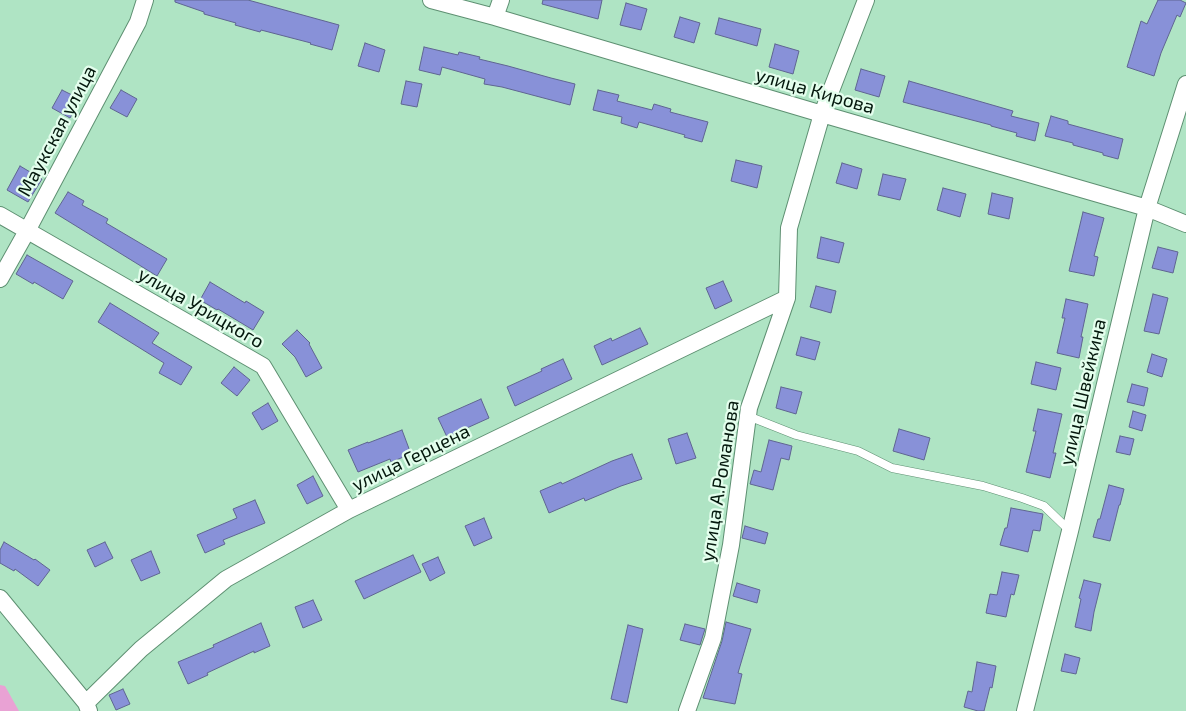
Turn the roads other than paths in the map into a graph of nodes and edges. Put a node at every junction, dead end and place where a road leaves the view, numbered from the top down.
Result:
1 (145, 0) edge
2 (430, 0) edge
3 (501, 0) edge
4 (866, 0) edge
5 (495, 16) junction
6 (1186, 84) edge
7 (822, 114) junction
8 (1147, 208) junction
9 (0, 215) edge
10 (1186, 224) edge
11 (27, 231) junction
12 (0, 279) edge
13 (787, 298) junction
14 (748, 416) junction
15 (349, 510) junction
16 (1070, 531) junction
17 (0, 598) edge
18 (88, 707) edge
19 (687, 711) edge
20 (1025, 711) edge

1 - 11 street, Маукская улица
2 - 5 street, улица Кирова
3 - 5 street
4 - 7 street, улица А.Романова
5 - 7 street, улица Кирова
6 - 8 street, улица Швейкина
7 - 8 street, улица Кирова
7 - 13 street, улица А.Романова
8 - 10 street, улица Кирова
8 - 16 street, улица Швейкина
9 - 11 street, улица Урицкого
11 - 12 street, Маукская улица
11 - 15 street, улица Урицкого
13 - 14 street, улица А.Романова
13 - 15 street, улица Герцена
14 - 16 lane
14 - 19 street, улица А.Романова
15 - 18 street, улица Герцена
16 - 20 street, улица Швейкина
17 - 18 street

